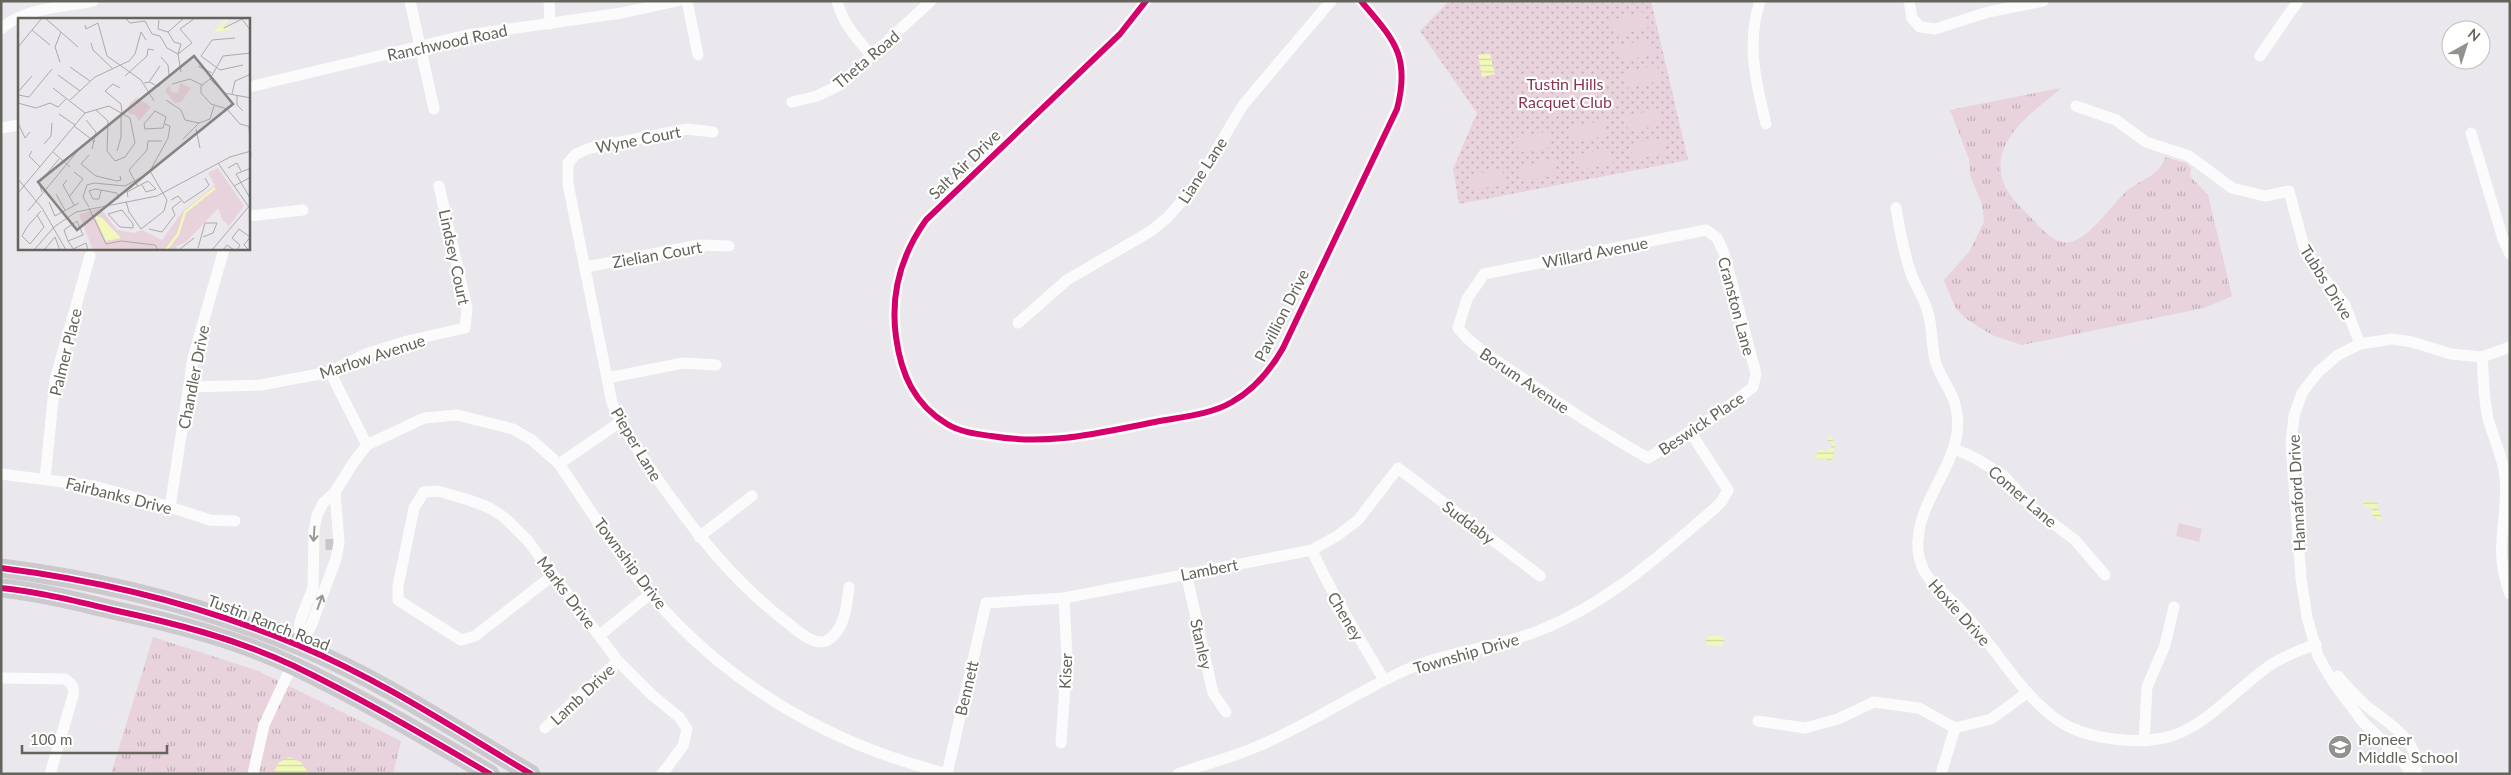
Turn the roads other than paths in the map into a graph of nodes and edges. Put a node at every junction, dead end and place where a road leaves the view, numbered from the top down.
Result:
1 (92, 1) edge
2 (410, 1) edge
3 (549, 1) edge
4 (677, 1) edge
5 (686, 1) edge
6 (837, 1) edge
7 (931, 1) edge
8 (1146, 1) edge
9 (1331, 1) edge
10 (1361, 1) edge
11 (1760, 1) edge
12 (1910, 1) edge
13 (2043, 1) edge
14 (2298, 1) edge
15 (550, 24) junction
16 (1, 28) edge
17 (421, 48) junction
18 (698, 55) dead end
19 (872, 56) junction
20 (2260, 56) dead end
21 (250, 87) edge
22 (792, 102) dead end
23 (2076, 106) dead end
24 (434, 109) dead end
25 (1766, 124) dead end
26 (18, 125) edge
27 (1, 128) edge
28 (713, 132) dead end
29 (2471, 133) dead end
30 (568, 163) joint
31 (439, 186) dead end
32 (1896, 208) dead end
33 (303, 210) dead end
34 (250, 216) edge
35 (1706, 230) joint
36 (730, 246) dead end
37 (224, 250) edge
38 (2510, 254) edge
39 (90, 256) dead end
40 (586, 267) junction
41 (1484, 274) joint
42 (1018, 323) dead end
43 (465, 328) joint
44 (2360, 344) junction
45 (2510, 347) edge
46 (2482, 357) junction
47 (716, 365) dead end
48 (330, 372) junction
49 (607, 378) junction
50 (189, 387) junction
51 (1753, 387) joint
52 (910, 388) joint
53 (620, 422) junction
54 (1691, 433) junction
55 (367, 445) junction
56 (1955, 449) junction
57 (1648, 458) joint
58 (559, 464) junction
59 (1398, 468) joint
60 (1, 474) edge
61 (44, 479) junction
62 (335, 492) junction
63 (752, 496) dead end
64 (170, 507) junction
65 (235, 520) dead end
66 (337, 526) junction
67 (331, 537) tunnel mouth
68 (700, 537) junction
69 (1312, 550) junction
70 (1, 568) edge
71 (1186, 573) junction
72 (2105, 575) dead end
73 (552, 576) junction
74 (1540, 576) dead end
75 (849, 587) dead end
76 (1, 588) edge
77 (650, 594) junction
78 (2510, 594) edge
79 (1064, 598) junction
80 (986, 603) joint
81 (2174, 607) dead end
82 (600, 635) junction
83 (2316, 644) junction
84 (299, 646) junction
85 (618, 661) junction
86 (292, 665) junction
87 (1, 678) edge
88 (1384, 680) junction
89 (2027, 693) junction
90 (1226, 712) dead end
91 (1758, 721) dead end
92 (545, 728) dead end
93 (1955, 728) junction
94 (2144, 741) junction
95 (1061, 743) dead end
96 (50, 774) edge
97 (253, 774) edge
98 (490, 774) edge
99 (531, 774) edge
100 (662, 774) edge
101 (948, 774) edge
102 (1178, 774) edge
103 (1941, 774) edge
104 (2411, 774) edge
105 (2415, 774) edge

1 - 16 street
2 - 17 street
3 - 15 street
4 - 15 street, Ranchwood Road
5 - 18 street
6 - 19 street
7 - 19 street, Theta Road
8 - 52 street, Salt Air Drive
9 - 42 street, Liane Lane
10 - 52 street, Pavillion Drive
11 - 25 street
12 - 13 street
14 - 20 street
15 - 17 street, Ranchwood Road
17 - 21 street, Ranchwood Road
17 - 24 street
19 - 22 street, Theta Road
23 - 44 street, Tubbs Drive
26 - 27 street
28 - 30 street, Wyne Court
29 - 38 street
30 - 40 street, Pieper Lane
31 - 43 street, Lindsey Court
32 - 56 street, Hoxie Drive
33 - 34 street
35 - 41 street, Willard Avenue
35 - 51 street, Cranston Lane
36 - 40 street, Zielian Court
37 - 50 street, Chandler Drive
39 - 61 street, Palmer Place
40 - 49 street, Pieper Lane
41 - 57 street, Borum Avenue
43 - 48 street, Marlow Avenue
44 - 46 street, Hannaford Drive
44 - 83 street, Hannaford Drive
45 - 46 street, Hannaford Drive
46 - 78 street
47 - 49 street
48 - 50 street, Marlow Avenue
48 - 55 street
49 - 53 street, Pieper Lane
50 - 64 street, Chandler Drive
51 - 54 street, Beswick Place
53 - 58 street
53 - 68 street, Pieper Lane
54 - 57 street, Beswick Place
54 - 88 street, Township Drive
55 - 58 street, Township Drive
55 - 62 street, Township Drive
56 - 72 street, Comer Lane
56 - 89 street, Hoxie Drive
58 - 77 street, Township Drive
59 - 69 street, Lambert
59 - 74 street, Suddaby
60 - 61 street, Fairbanks Drive
61 - 64 street, Fairbanks Drive
62 - 66 street, Township Drive
62 -> 84 street, Township Drive
63 - 68 street
64 - 65 street, Fairbanks Drive
66 - 67 street
84 -> 66 street, Township Drive
68 - 75 street, Pieper Lane
69 - 71 street, Lambert
69 - 88 street, Cheney
70 - 84 main road, Tustin Ranch Road
71 - 79 street, Lambert
71 - 90 street, Stanley
73 - 73 street, Marks Drive
73 - 82 street, Marks Drive
76 - 86 main road, Tustin Ranch Road
77 - 82 street
77 - 101 street, Township Drive
79 - 80 street, Lambert
79 - 95 street, Kiser
80 - 101 street, Bennett
81 - 94 street
82 - 85 street, Marks Drive
83 - 94 street, Hoxie Drive
83 - 104 street, Hannaford Drive
83 - 105 street
84 - 86 street, Township Drive
84 - 99 main road, Tustin Ranch Road
85 - 92 street, Lamb Drive
85 - 100 street, Marks Drive
86 - 97 street, Tustin Ranch Road
86 - 98 main road, Tustin Ranch Road
87 - 96 street
88 - 102 street, Township Drive
89 - 93 street
89 - 94 street, Hoxie Drive
91 - 93 street
93 - 103 street

